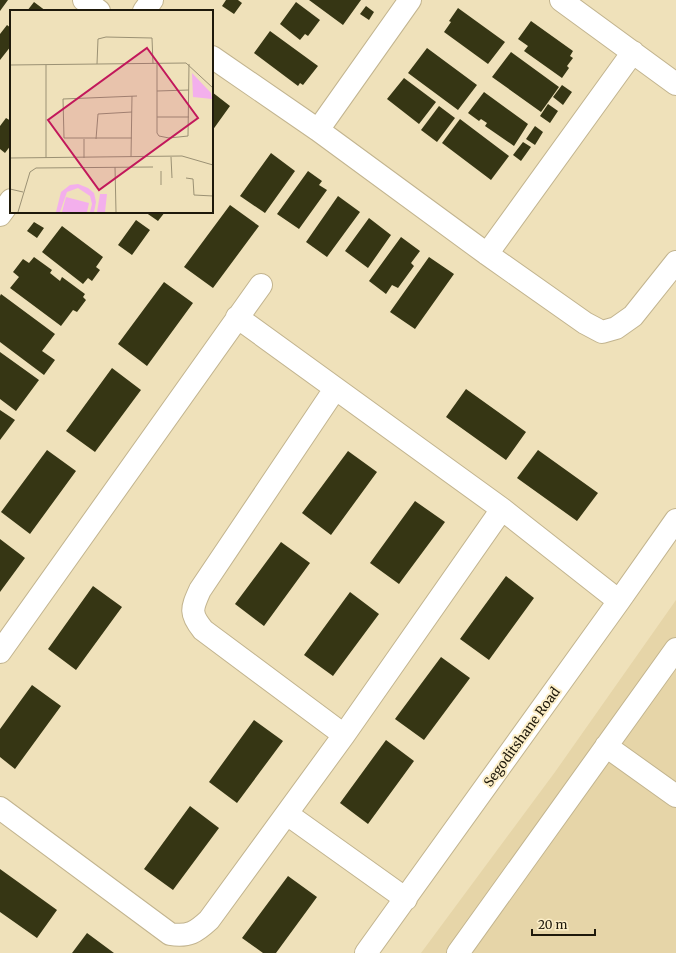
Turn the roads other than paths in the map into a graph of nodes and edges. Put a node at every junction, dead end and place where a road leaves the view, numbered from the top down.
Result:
1 (84, 0) edge
2 (410, 0) edge
3 (561, 0) edge
4 (98, 10) edge
5 (632, 52) junction
6 (213, 58) edge
7 (676, 84) edge
8 (318, 130) junction
9 (10, 201) edge
10 (0, 216) edge
11 (487, 254) junction
12 (676, 262) edge
13 (261, 285) dead end
14 (237, 318) junction
15 (335, 389) junction
16 (502, 509) junction
17 (676, 520) edge
18 (619, 601) junction
19 (676, 648) edge
20 (0, 652) edge
21 (344, 735) junction
22 (606, 746) junction
23 (676, 796) edge
24 (0, 808) edge
25 (287, 814) junction
26 (406, 899) junction
27 (366, 953) edge
28 (458, 953) edge

1 - 4 street
2 - 8 street
3 - 5 street
5 - 7 street
5 - 11 street
6 - 8 street
8 - 11 street
9 - 10 street
11 - 12 street
13 - 14 street
14 - 15 street
14 - 20 street
15 - 16 street
15 - 21 street
16 - 18 street
16 - 21 street
17 - 18 street, Segoditshane Road
18 - 26 street, Segoditshane Road
19 - 22 street
21 - 25 street
22 - 23 street
22 - 28 street
24 - 25 street
25 - 26 street
26 - 27 street, Segoditshane Road

